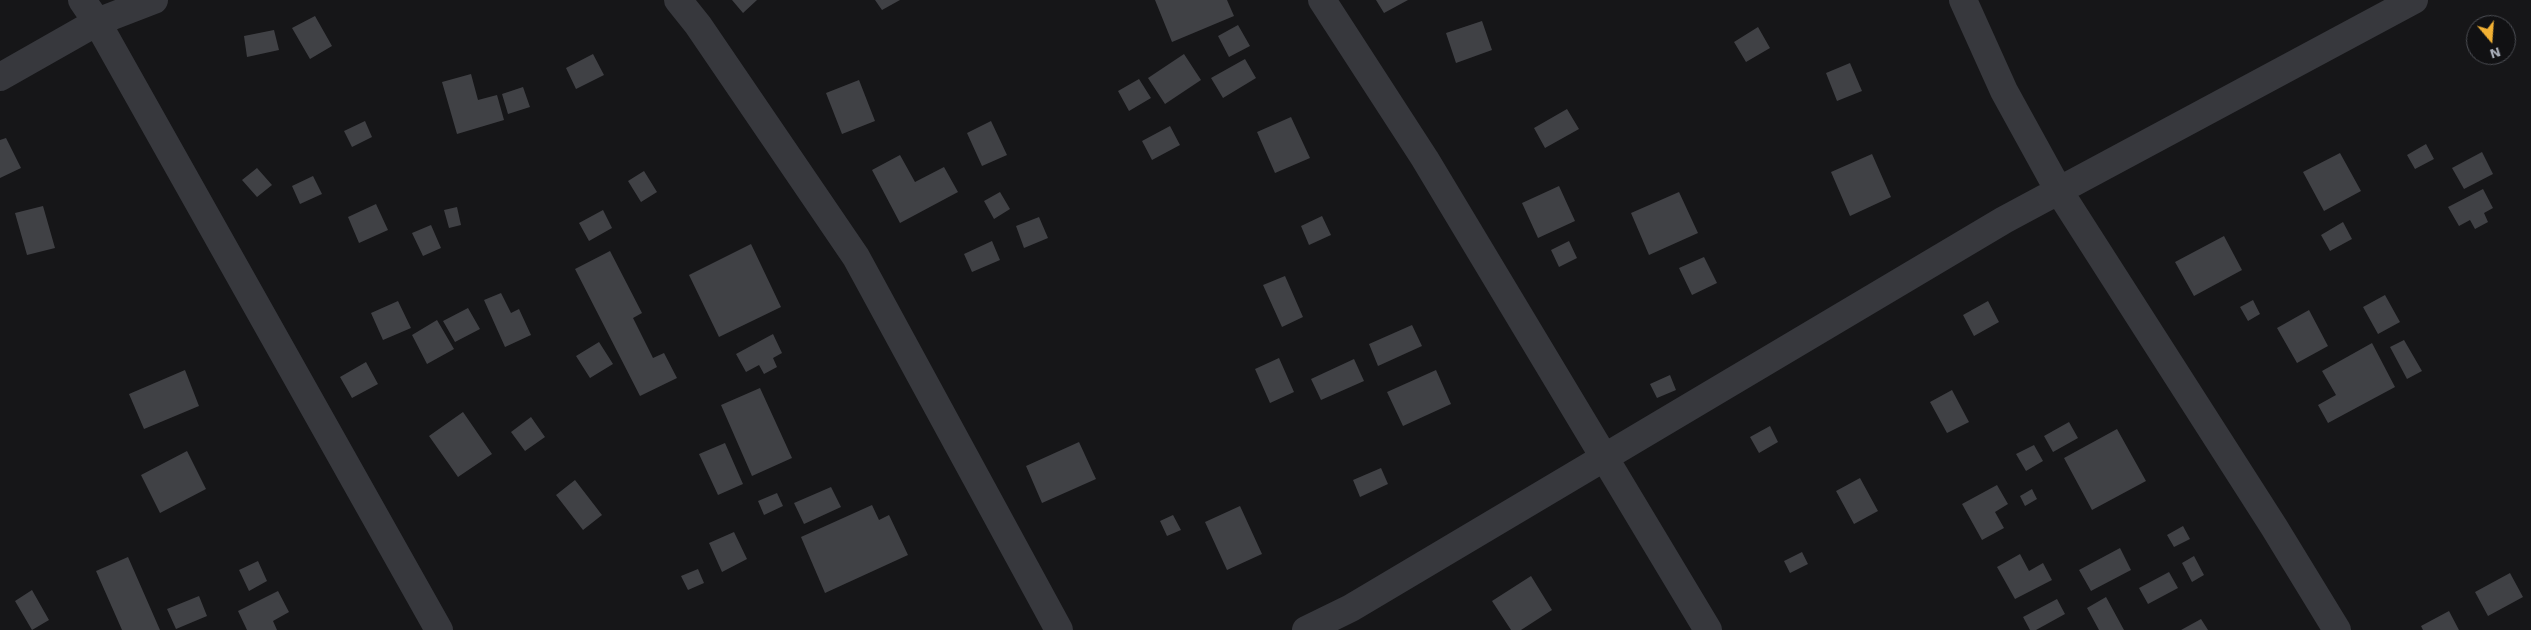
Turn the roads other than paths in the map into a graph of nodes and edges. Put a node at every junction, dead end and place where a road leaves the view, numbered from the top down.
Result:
1 (154, 0) edge
2 (678, 0) edge
3 (1322, 0) edge
4 (1963, 0) edge
5 (2414, 0) edge
6 (90, 11) edge
7 (0, 77) edge
8 (2059, 191) junction
9 (1604, 458) junction
10 (439, 630) edge
11 (1059, 630) edge
12 (1306, 630) edge
13 (1708, 630) edge
14 (2337, 630) edge

1 - 6 street
2 - 11 street
3 - 9 street
4 - 8 street
5 - 8 street
6 - 7 street
6 - 10 street
8 - 9 street
8 - 14 street
9 - 12 street
9 - 13 street

